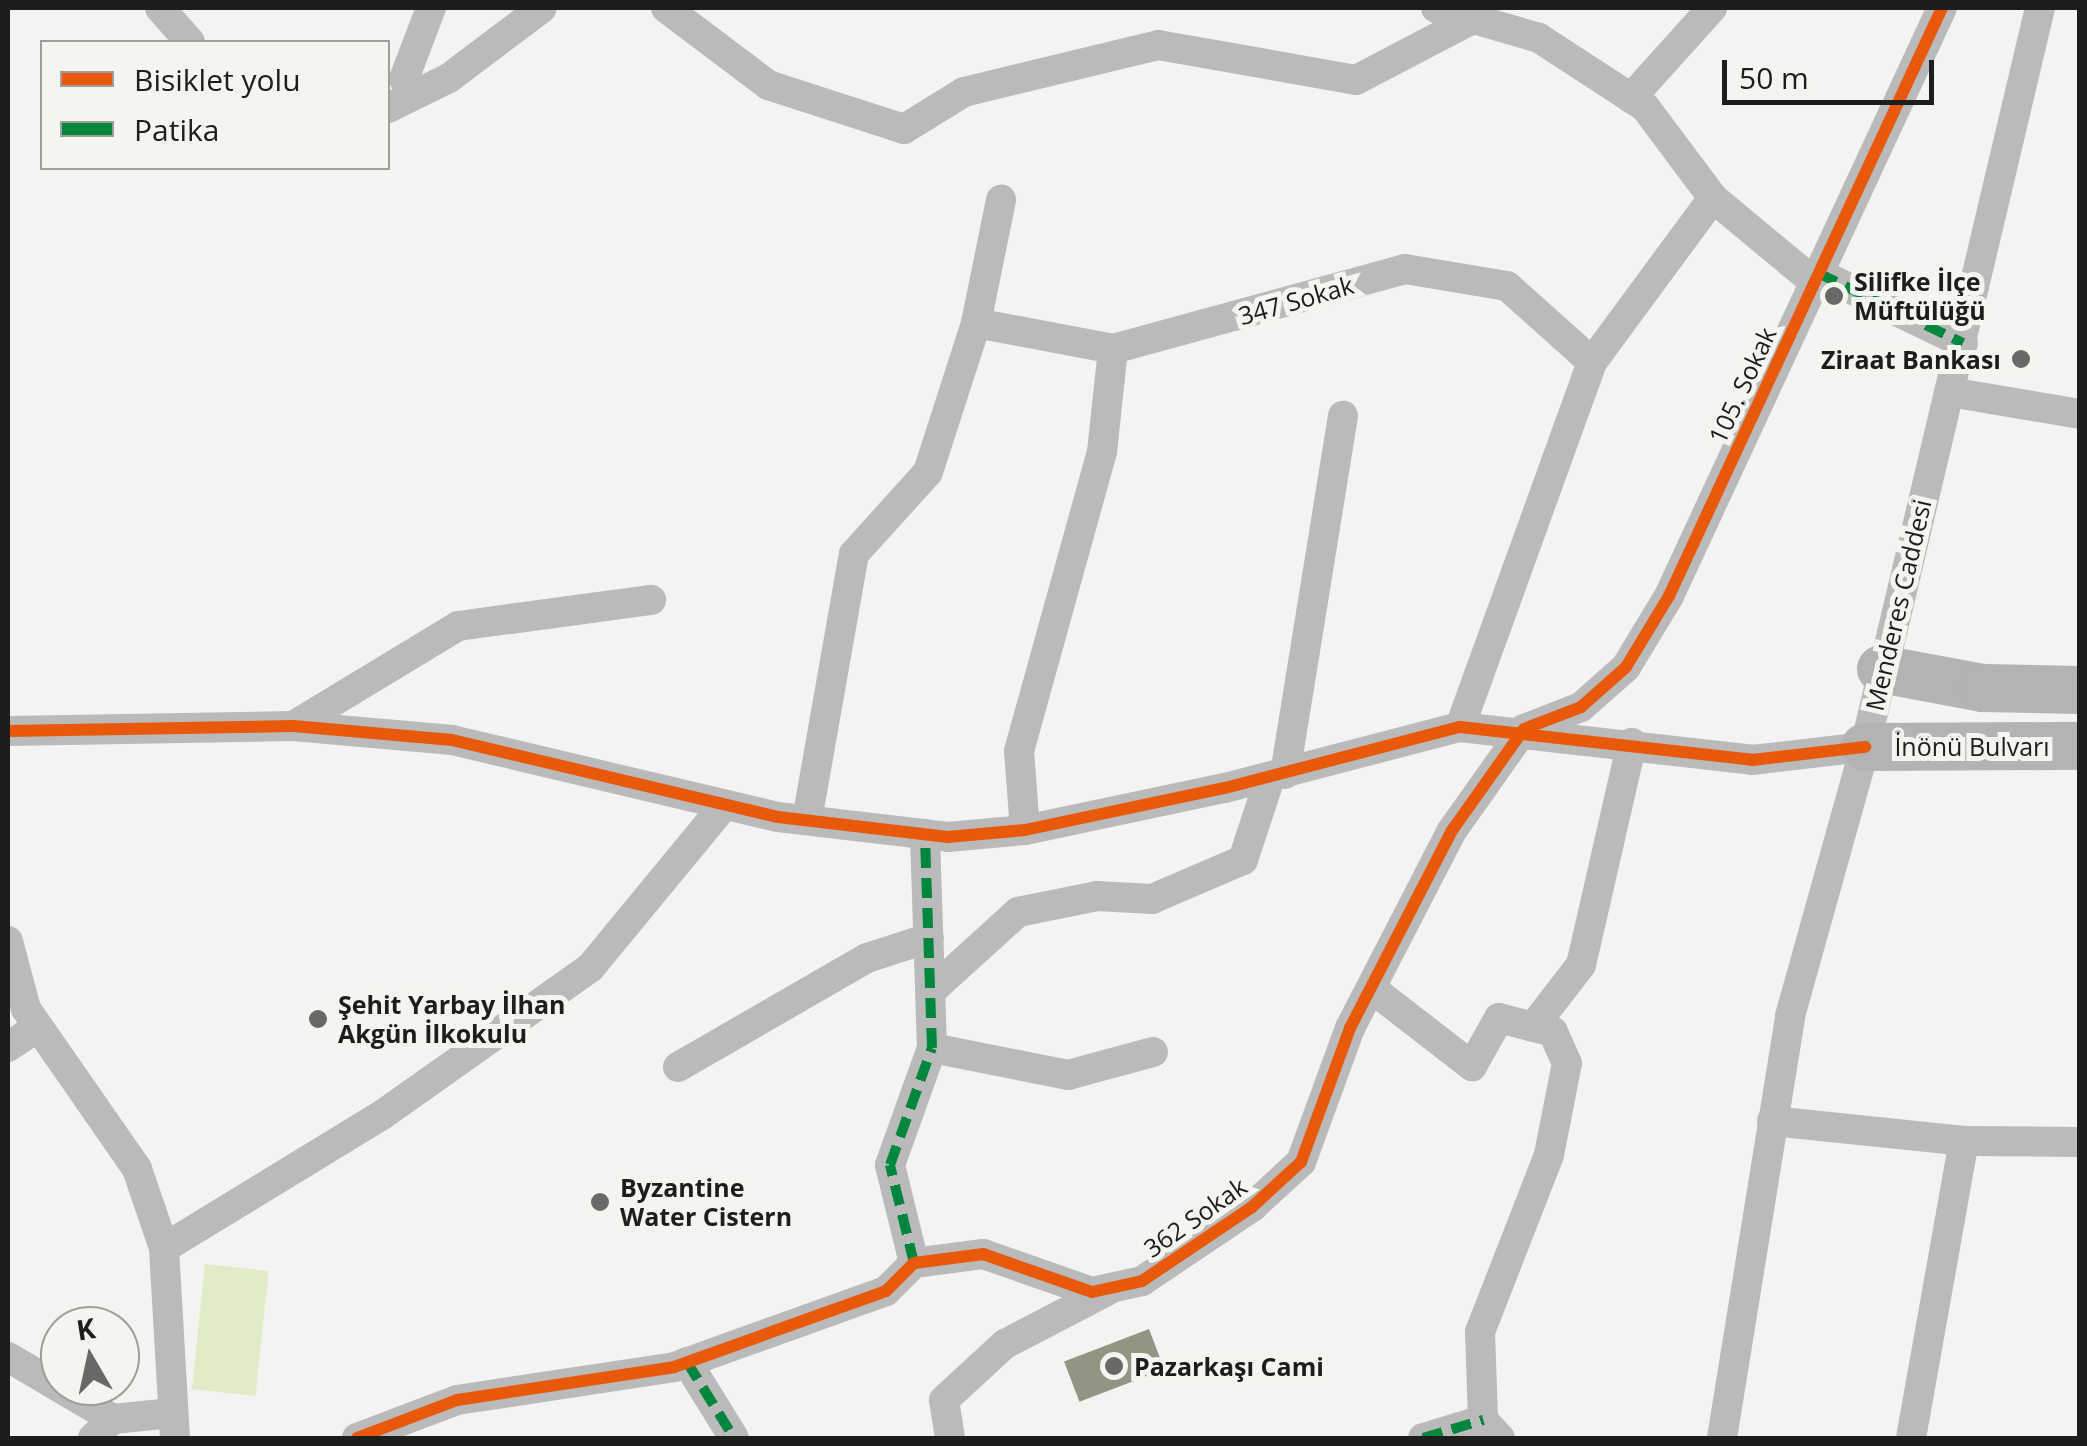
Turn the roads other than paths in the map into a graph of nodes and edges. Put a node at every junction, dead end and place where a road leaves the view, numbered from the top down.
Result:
1 (160, 8) edge
2 (431, 8) edge
3 (542, 8) edge
4 (666, 8) edge
5 (1436, 8) edge
6 (1712, 8) edge
7 (1942, 8) edge
8 (2040, 8) edge
9 (1471, 20) junction
10 (188, 40) edge
11 (404, 79) dead end
12 (1631, 98) junction
13 (390, 107) edge
14 (1713, 198) junction
15 (1001, 200) dead end
16 (1816, 277) junction
17 (976, 322) junction
18 (1963, 343) junction
19 (1112, 349) junction
20 (1592, 362) junction
21 (1950, 392) junction
22 (2080, 414) edge
23 (1342, 416) dead end
24 (651, 600) dead end
25 (1881, 669) junction
26 (2080, 690) edge
27 (293, 726) junction
28 (1460, 727) junction
29 (1524, 729) junction
30 (8, 731) edge
31 (1632, 743) junction
32 (2080, 746) edge
33 (1865, 747) junction
34 (1277, 776) junction
35 (725, 804) junction
36 (807, 820) junction
37 (1025, 830) junction
38 (926, 834) junction
39 (930, 938) junction
40 (8, 941) edge
41 (1371, 988) junction
42 (931, 991) junction
43 (38, 1027) junction
44 (1533, 1027) junction
45 (8, 1047) edge
46 (932, 1048) junction
47 (1153, 1052) dead end
48 (678, 1068) dead end
49 (1772, 1122) junction
50 (1964, 1140) junction
51 (2080, 1142) edge
52 (164, 1248) junction
53 (914, 1263) junction
54 (1115, 1287) junction
55 (8, 1357) edge
56 (687, 1362) junction
57 (174, 1426) edge
58 (103, 1429) edge
59 (1491, 1429) edge
60 (358, 1438) edge
61 (734, 1438) edge
62 (950, 1438) edge
63 (1423, 1438) edge
64 (1722, 1438) edge
65 (1912, 1438) edge

1 - 10 street
2 - 11 street
3 - 13 street
4 - 9 street
5 - 9 street
6 - 12 street
7 - 16 street, 105. Sokak
8 - 18 street, Menderes Caddesi
9 - 12 street
12 - 14 street
14 - 16 street
14 - 20 street
15 - 17 street
16 - 18 street
16 - 29 street, 105. Sokak
17 - 19 street, 347 Sokak
17 - 36 street
18 - 21 street, Menderes Caddesi
19 - 20 street, 347 Sokak
19 - 37 street
20 - 28 street
21 - 22 street
21 - 25 street, Menderes Caddesi
23 - 34 street
24 - 27 street
25 - 26 main road
25 - 33 street, Menderes Caddesi
27 - 30 street
27 - 35 street
28 - 29 street
28 - 34 street
29 - 31 street
29 - 41 street, 362 Sokak
31 - 33 street
31 - 44 street
32 - 33 main road, İnönü Bulvarı
33 - 49 street, Menderes Caddesi
34 - 37 street
34 - 42 street
35 - 36 street
35 - 52 street
36 - 38 street
37 - 38 street
38 - 39 street
39 - 42 street
39 - 48 street
40 - 43 street
41 - 44 street
41 - 54 street, 362 Sokak
42 - 46 street
43 - 45 street
43 - 52 street
44 - 59 street
46 - 47 street
46 - 53 street
49 - 50 street
49 - 64 street, Menderes Caddesi
50 - 51 street
50 - 65 street
52 - 57 street
53 - 54 street, 362 Sokak
53 - 56 street
54 - 62 street
55 - 58 street
56 - 60 street
56 - 61 street
57 - 58 street
59 - 63 street

